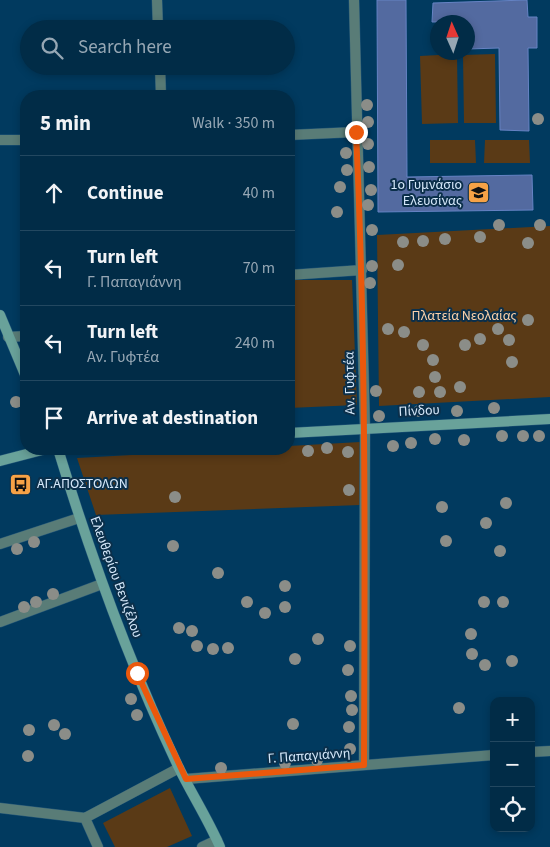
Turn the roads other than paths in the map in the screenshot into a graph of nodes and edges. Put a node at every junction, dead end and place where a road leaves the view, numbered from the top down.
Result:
1 (157, 0) edge
2 (354, 0) edge
3 (158, 20) edge
4 (160, 75) edge
5 (161, 90) edge
6 (356, 132) junction
7 (295, 135) edge
8 (0, 140) edge
9 (20, 140) edge
10 (362, 270) junction
11 (295, 275) edge
12 (0, 315) edge
13 (20, 336) edge
14 (8, 337) junction
15 (20, 363) edge
16 (550, 418) edge
17 (365, 428) junction
18 (295, 433) edge
19 (23, 455) edge
20 (60, 455) edge
21 (0, 461) edge
22 (80, 518) junction
23 (0, 544) edge
24 (102, 584) junction
25 (0, 622) edge
26 (550, 751) edge
27 (535, 752) edge
28 (490, 755) edge
29 (364, 765) junction
30 (179, 768) junction
31 (186, 779) junction
32 (0, 808) edge
33 (85, 818) junction
34 (218, 844) edge
35 (98, 847) edge
36 (202, 847) edge

1 - 3 street
2 - 6 street, Αν. Γυφτέα
4 - 5 street
6 - 7 street
6 - 10 street, Αν. Γυφτέα
8 - 9 street
10 - 11 street
10 - 17 street, Αν. Γυφτέα
12 - 14 main road
13 - 14 street
14 - 15 main road
16 - 17 main road, Πίνδου
17 - 18 main road, Πίνδου
17 - 29 street, Αν. Γυφτέα
19 - 21 main road
20 - 22 main road, Ελευθερίου Βενιζέλου
22 - 23 street
22 - 24 main road, Ελευθερίου Βενιζέλου
24 - 25 street
24 - 30 main road, Ελευθερίου Βενιζέλου
26 - 27 street
28 - 29 street, Γ. Παπαγιάννη
29 - 31 street, Γ. Παπαγιάννη
30 - 31 main road, Ελευθερίου Βενιζέλου
30 - 33 street
31 - 34 main road, Ελευθερίου Βενιζέλου
32 - 33 street
33 - 35 street
34 - 36 street

